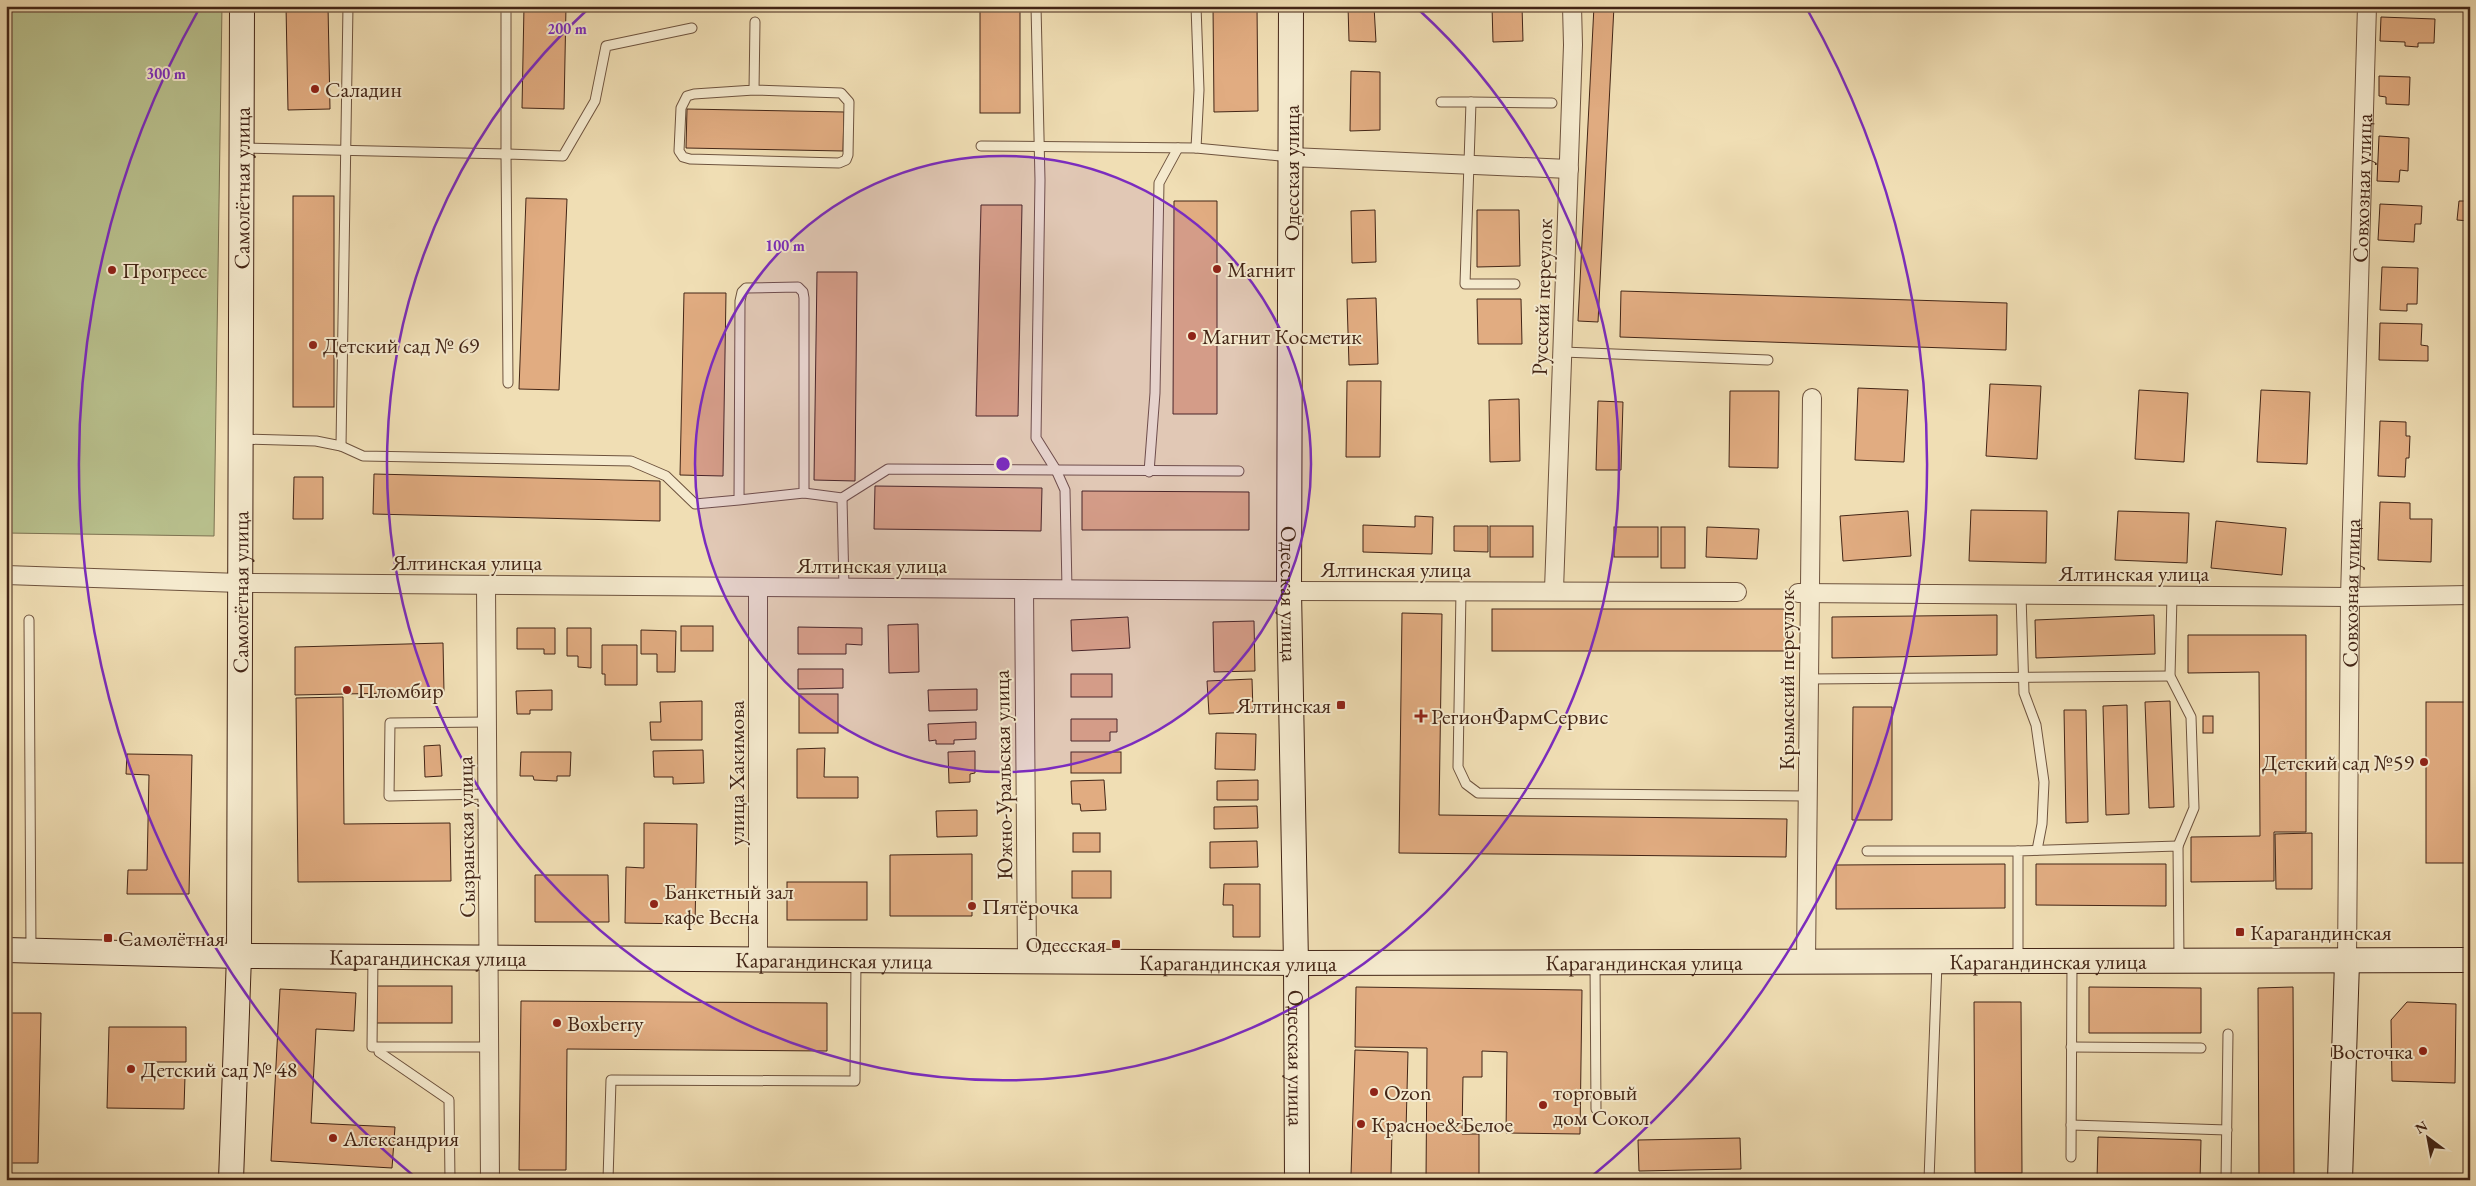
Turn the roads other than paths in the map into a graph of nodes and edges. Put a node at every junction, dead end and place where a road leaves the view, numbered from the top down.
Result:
1 (242, 6) edge
2 (348, 6) edge
3 (506, 6) edge
4 (1036, 6) edge
5 (1196, 6) edge
6 (1291, 6) edge
7 (1572, 6) edge
8 (2367, 6) edge
9 (754, 22) dead end
10 (692, 28) dead end
11 (754, 90) junction
12 (1442, 102) dead end
13 (1470, 102) junction
14 (1552, 103) dead end
15 (1039, 145) junction
16 (981, 146) dead end
17 (240, 148) junction
18 (1178, 148) junction
19 (1196, 148) junction
20 (345, 150) junction
21 (506, 154) junction
22 (1291, 157) junction
23 (1469, 164) junction
24 (1569, 169) junction
25 (1515, 284) dead end
26 (1562, 352) junction
27 (1768, 360) dead end
28 (508, 384) dead end
29 (1812, 398) dead end
30 (240, 439) junction
31 (341, 446) junction
32 (1056, 470) junction
33 (1240, 470) dead end
34 (1149, 472) junction
35 (804, 493) junction
36 (842, 498) junction
37 (738, 500) junction
38 (6, 575) edge
39 (240, 583) junction
40 (486, 585) junction
41 (758, 587) junction
42 (844, 588) junction
43 (1024, 589) junction
44 (1067, 590) junction
45 (1554, 590) junction
46 (1289, 591) junction
47 (1461, 591) junction
48 (1737, 592) dead end
49 (1803, 593) junction
50 (2021, 595) junction
51 (2470, 595) edge
52 (2172, 596) junction
53 (2350, 597) junction
54 (29, 620) dead end
55 (2170, 676) junction
56 (2022, 678) junction
57 (1809, 679) junction
58 (486, 722) junction
59 (488, 794) junction
60 (1808, 796) junction
61 (2178, 846) junction
62 (2037, 850) junction
63 (1867, 851) dead end
64 (2018, 851) junction
65 (6, 950) edge
66 (31, 950) junction
67 (239, 956) junction
68 (373, 957) junction
69 (490, 957) junction
70 (758, 959) junction
71 (856, 959) junction
72 (1027, 960) junction
73 (2470, 960) edge
74 (1806, 962) junction
75 (1937, 962) junction
76 (2018, 962) junction
77 (2072, 962) junction
78 (2179, 962) junction
79 (2347, 962) junction
80 (1296, 963) junction
81 (1595, 963) junction
82 (2228, 1034) dead end
83 (490, 1047) junction
84 (2071, 1047) junction
85 (2201, 1048) dead end
86 (379, 1052) dead end
87 (1596, 1109) dead end
88 (2071, 1125) junction
89 (2227, 1130) junction
90 (2071, 1157) dead end
91 (231, 1180) edge
92 (450, 1180) edge
93 (490, 1180) edge
94 (608, 1180) edge
95 (1297, 1180) edge
96 (1928, 1180) edge
97 (2226, 1180) edge
98 (2340, 1180) edge

1 - 17 main road, Самолётная улица
2 - 20 lane
3 - 21 lane
4 - 15 lane
5 - 19 lane
6 - 22 main road, Одесская улица
7 - 24 street, Русский переулок
8 - 53 street, Совхозная улица
9 - 11 lane
10 - 21 lane
11 - 11 lane
12 - 13 lane
13 - 14 lane
13 - 23 lane
15 - 16 lane
15 - 18 lane
15 - 32 lane
17 - 20 lane
17 - 30 main road, Самолётная улица
18 - 19 lane
18 - 34 lane
19 - 22 lane
20 - 21 lane
20 - 31 lane
21 - 28 lane
22 - 23 street
22 - 46 main road, Одесская улица
23 - 24 street
23 - 25 lane
24 - 26 street, Русский переулок
26 - 27 lane
26 - 45 street, Русский переулок
29 - 49 street, Крымский переулок
30 - 31 lane
30 - 39 main road, Самолётная улица
31 - 37 lane
32 - 34 lane
32 - 36 lane
32 - 44 lane
33 - 34 lane
35 - 36 lane
35 - 37 lane
35 - 37 lane
36 - 42 lane
38 - 39 street, Ялтинская улица
39 - 40 street, Ялтинская улица
39 - 67 main road, Самолётная улица
40 - 41 street, Ялтинская улица
40 - 58 street, Сызранская улица
41 - 42 street, Ялтинская улица
41 - 70 street, улица Хакимова
42 - 43 street, Ялтинская улица
43 - 44 street, Ялтинская улица
43 - 72 street, Южно-Уральская улица
44 - 46 street, Ялтинская улица
45 - 47 street, Ялтинская улица
45 - 48 street, Ялтинская улица
46 - 47 street, Ялтинская улица
46 - 80 main road, Одесская улица
47 - 60 lane
49 - 50 street, Ялтинская улица
49 - 57 street, Крымский переулок
50 - 52 street, Ялтинская улица
50 - 56 lane
51 - 53 street, Ялтинская улица
52 - 53 street, Ялтинская улица
52 - 55 lane
53 - 79 street, Совхозная улица
54 - 66 lane
55 - 56 lane
55 - 61 lane
56 - 57 lane
56 - 62 lane
57 - 60 street, Крымский переулок
58 - 59 street, Сызранская улица
58 - 59 lane
59 - 69 street, Сызранская улица
60 - 74 street, Крымский переулок
61 - 62 lane
61 - 78 lane
62 - 64 lane
63 - 64 lane
64 - 76 lane
65 - 66 main road, Карагандинская улица
66 - 67 main road, Карагандинская улица
67 - 68 main road, Карагандинская улица
67 - 91 main road, Самолётная улица
68 - 69 main road, Карагандинская улица
68 - 83 lane
69 - 70 main road, Карагандинская улица
69 - 83 street, Сызранская улица
70 - 71 main road, Карагандинская улица
71 - 72 main road, Карагандинская улица
71 - 94 lane
72 - 80 main road, Карагандинская улица
73 - 79 main road, Карагандинская улица
74 - 75 main road, Карагандинская улица
74 - 81 main road, Карагандинская улица
75 - 76 main road, Карагандинская улица
75 - 96 lane
76 - 77 main road, Карагандинская улица
77 - 78 main road, Карагандинская улица
77 - 84 lane
78 - 79 main road, Карагандинская улица
79 - 98 main road, Совхозная улица
80 - 81 main road, Карагандинская улица
80 - 95 main road, Одесская улица
81 - 87 lane
82 - 89 lane
83 - 93 street, Сызранская улица
84 - 85 lane
84 - 88 lane
86 - 92 lane
88 - 89 lane
88 - 90 lane
89 - 97 lane

